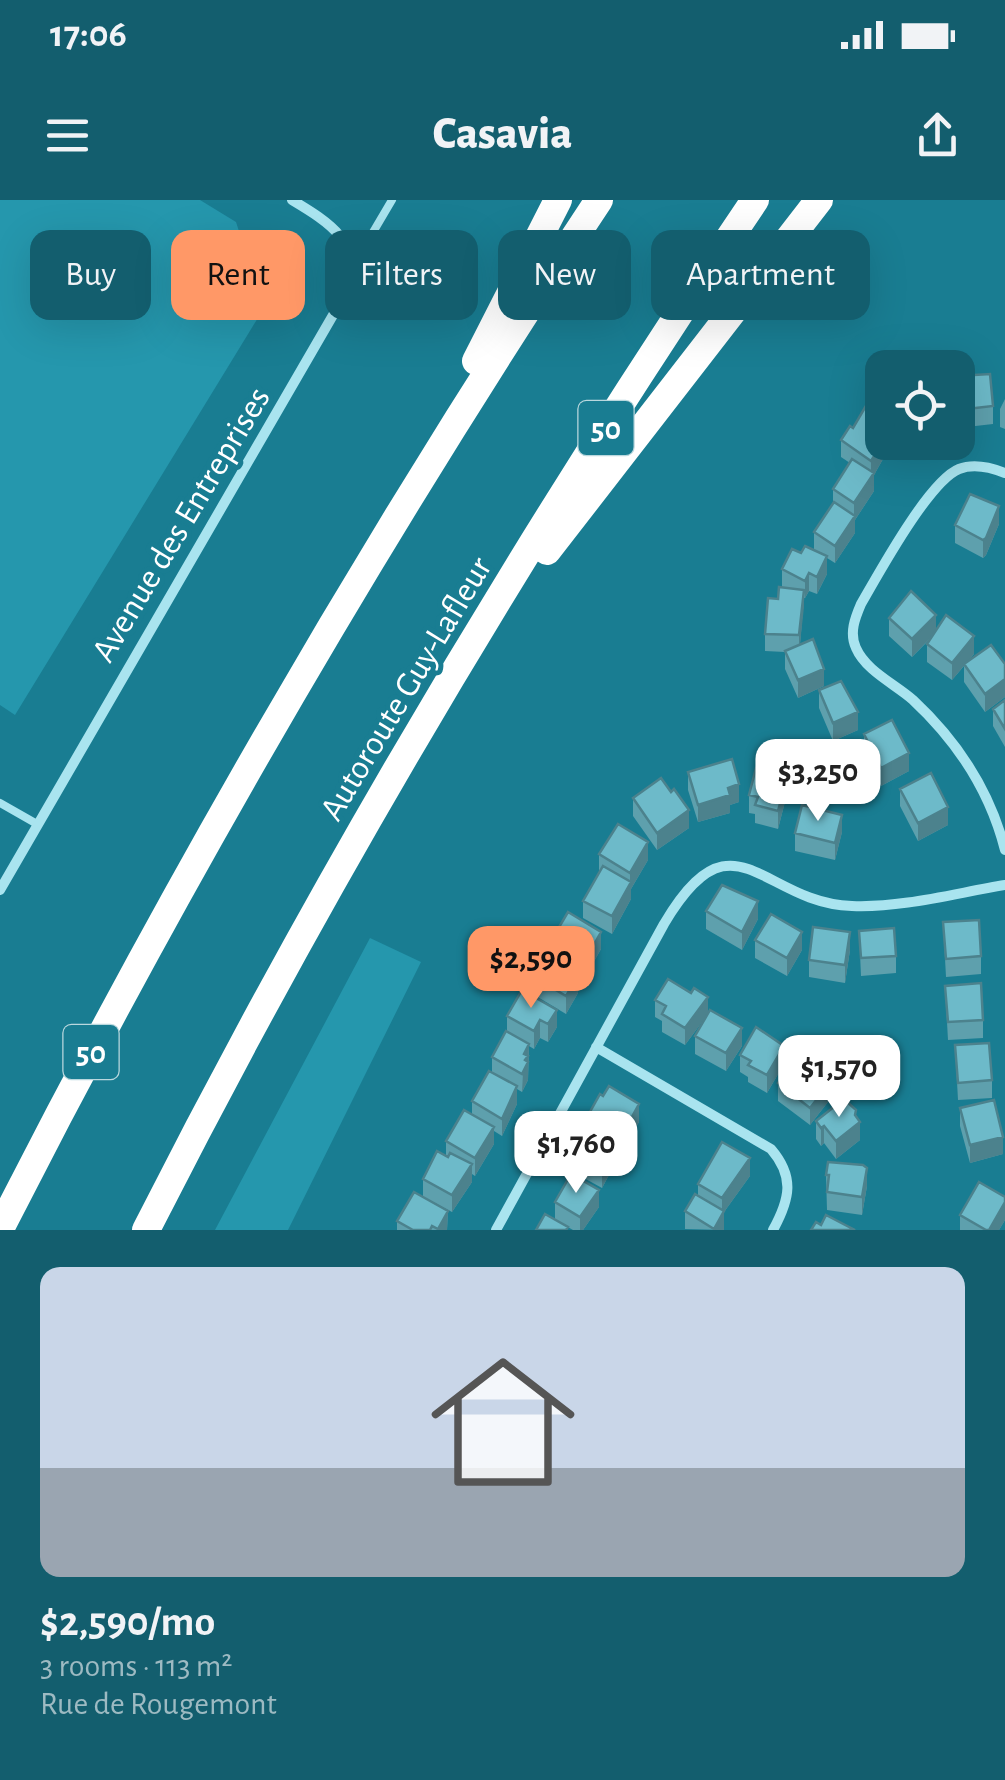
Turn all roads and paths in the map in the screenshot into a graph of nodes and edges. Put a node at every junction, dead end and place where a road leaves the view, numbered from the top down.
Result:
1 (292, 200) edge
2 (392, 200) edge
3 (558, 200) edge
4 (599, 200) edge
5 (754, 200) edge
6 (819, 200) edge
7 (337, 230) edge
8 (374, 230) edge
9 (331, 320) edge
10 (1005, 473) edge
11 (391, 527) junction
12 (464, 660) junction
13 (0, 803) edge
14 (37, 824) junction
15 (1005, 850) edge
16 (1005, 885) edge
17 (0, 890) edge
18 (596, 1047) junction
19 (0, 1229) edge
20 (146, 1230) edge
21 (496, 1230) edge
22 (773, 1230) edge

1 - 7 street
2 - 8 lane
3 - 11 highway
4 - 11 highway, 50
5 - 12 highway, Autoroute Guy-Lafleur / 50
6 - 12 highway
9 - 14 street, Avenue des Entreprises
10 - 15 street
11 - 19 highway, 50
12 - 20 highway, Autoroute Guy-Lafleur / 50
13 - 14 lane
14 - 17 street, Avenue des Entreprises
16 - 18 street
18 - 21 street
18 - 22 street

